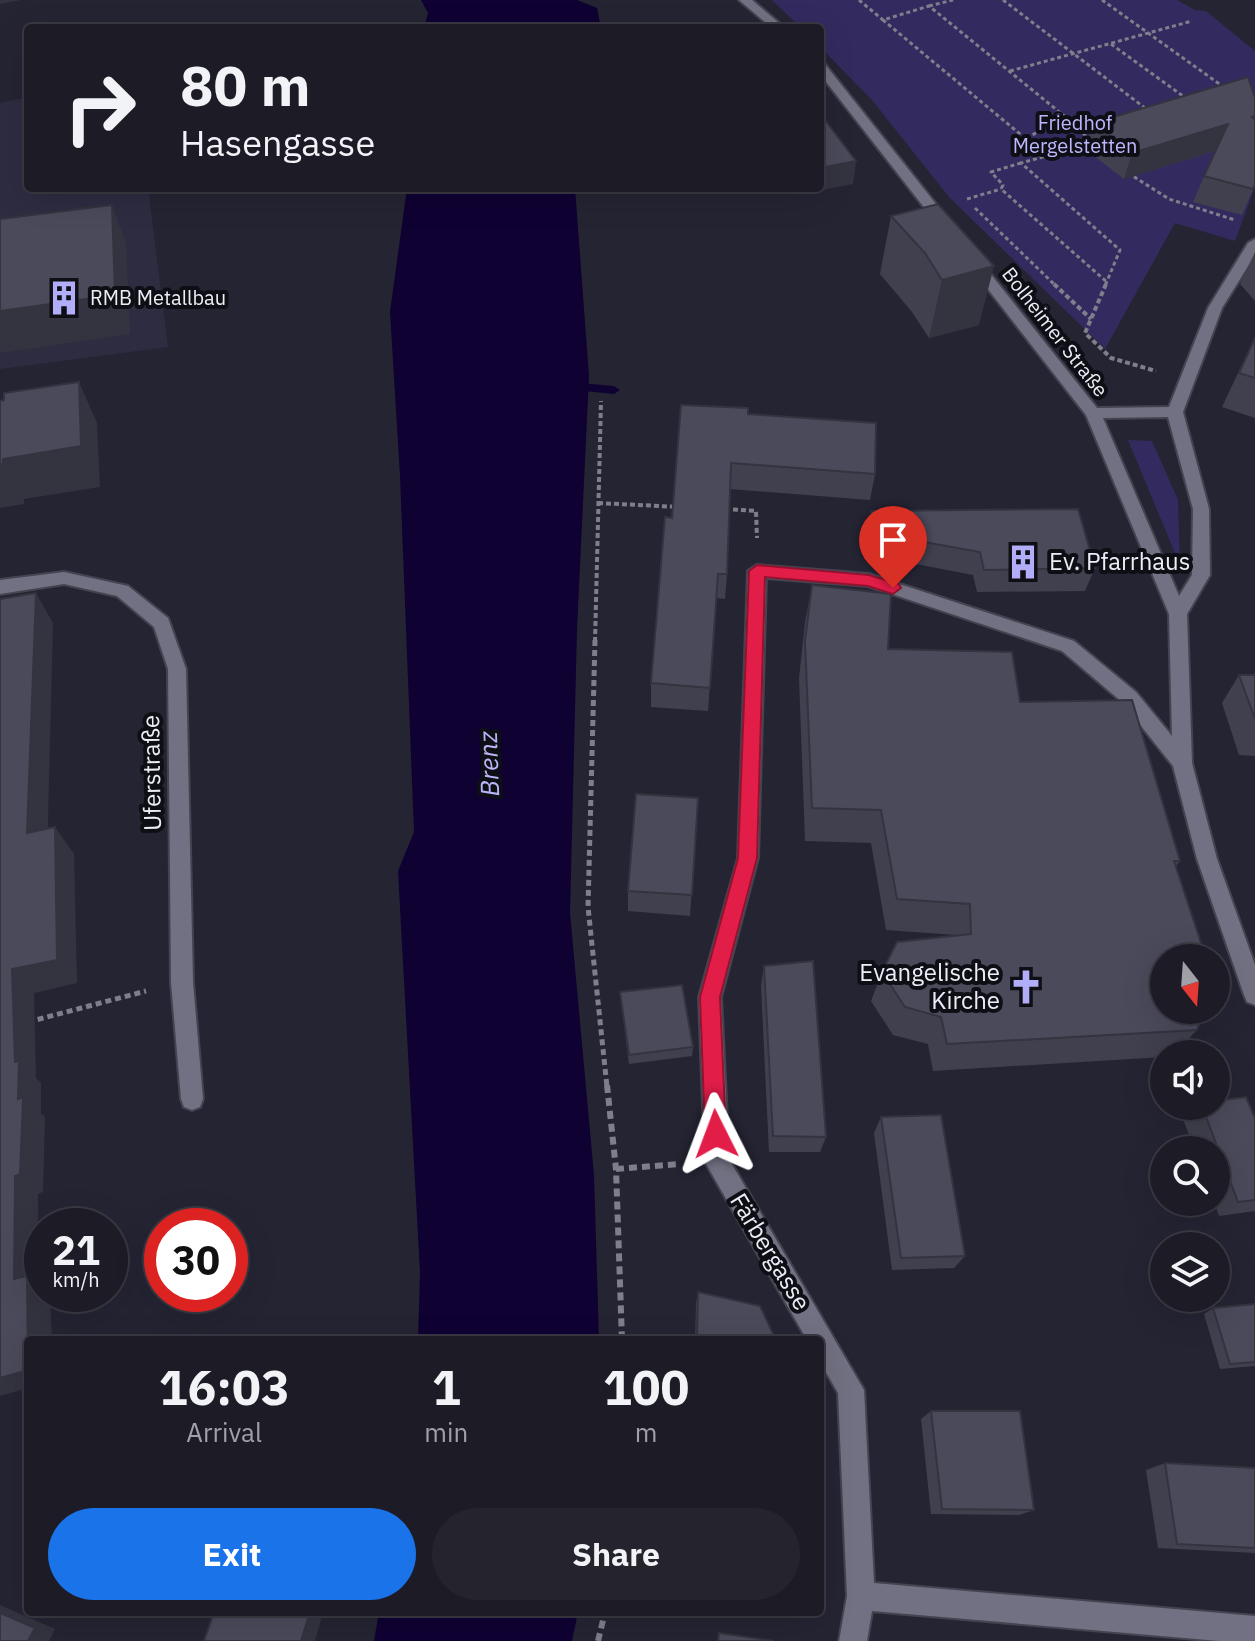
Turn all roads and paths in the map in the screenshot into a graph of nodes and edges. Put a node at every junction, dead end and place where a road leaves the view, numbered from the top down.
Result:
1 (745, 0) edge
2 (859, 0) edge
3 (953, 0) edge
4 (1003, 0) edge
5 (1102, 0) edge
6 (929, 6) junction
7 (883, 20) junction
8 (1192, 21) dead end
9 (774, 24) edge
10 (1148, 33) junction
11 (1111, 43) junction
12 (1073, 54) junction
13 (824, 71) edge
14 (1009, 71) junction
15 (1237, 96) edge
16 (1197, 107) edge
17 (1062, 114) junction
18 (1158, 118) edge
19 (1099, 134) edge
20 (1085, 138) junction
21 (1026, 139) junction
22 (1071, 142) dead end
23 (1094, 146) edge
24 (1021, 163) junction
25 (1123, 170) edge
26 (1001, 189) junction
27 (1242, 222) dead end
28 (1255, 243) edge
29 (1108, 283) junction
30 (1091, 319) junction
31 (1187, 379) junction
32 (601, 401) dead end
33 (1175, 412) junction
34 (1093, 413) junction
35 (598, 503) junction
36 (693, 508) edge
37 (725, 509) edge
38 (757, 571) junction
39 (0, 587) edge
40 (1178, 614) junction
41 (1182, 763) junction
42 (182, 982) junction
43 (1255, 995) edge
44 (15, 1026) edge
45 (192, 1099) dead end
46 (717, 1162) junction
47 (616, 1169) junction
48 (622, 1336) edge
49 (819, 1336) edge
50 (824, 1344) edge
51 (861, 1596) junction
52 (604, 1616) edge
53 (1255, 1630) edge
54 (598, 1641) edge
55 (853, 1641) edge

1 - 9 street
2 - 7 path
3 - 6 path
4 - 12 path
5 - 10 path
6 - 7 path
6 - 14 path
7 - 21 path
8 - 10 path
10 - 11 path
10 - 15 path
11 - 12 path
11 - 16 path
12 - 14 path
12 - 18 path
13 - 34 street, Bolheimer Straße
14 - 17 path
17 - 20 path
17 - 21 path
19 - 20 path
20 - 22 path
20 - 23 path
21 - 24 path
24 - 26 path
24 - 29 path
25 - 27 path
26 - 29 path
26 - 30 path
28 - 31 street
29 - 30 path
30 - 31 path
31 - 33 street
32 - 35 path
33 - 34 street
33 - 40 street
34 - 40 street, Bolheimer Straße
35 - 36 path
35 - 47 path
37 - 38 path
38 - 41 street
38 - 46 street, Färbergasse
39 - 42 street, Uferstraße
40 - 41 street
41 - 43 street
42 - 44 path
42 - 45 street, Uferstraße
46 - 47 path
46 - 49 street, Färbergasse
47 - 48 path
50 - 51 street, Färbergasse
51 - 53 street
51 - 55 street, Färbergasse
52 - 54 path

